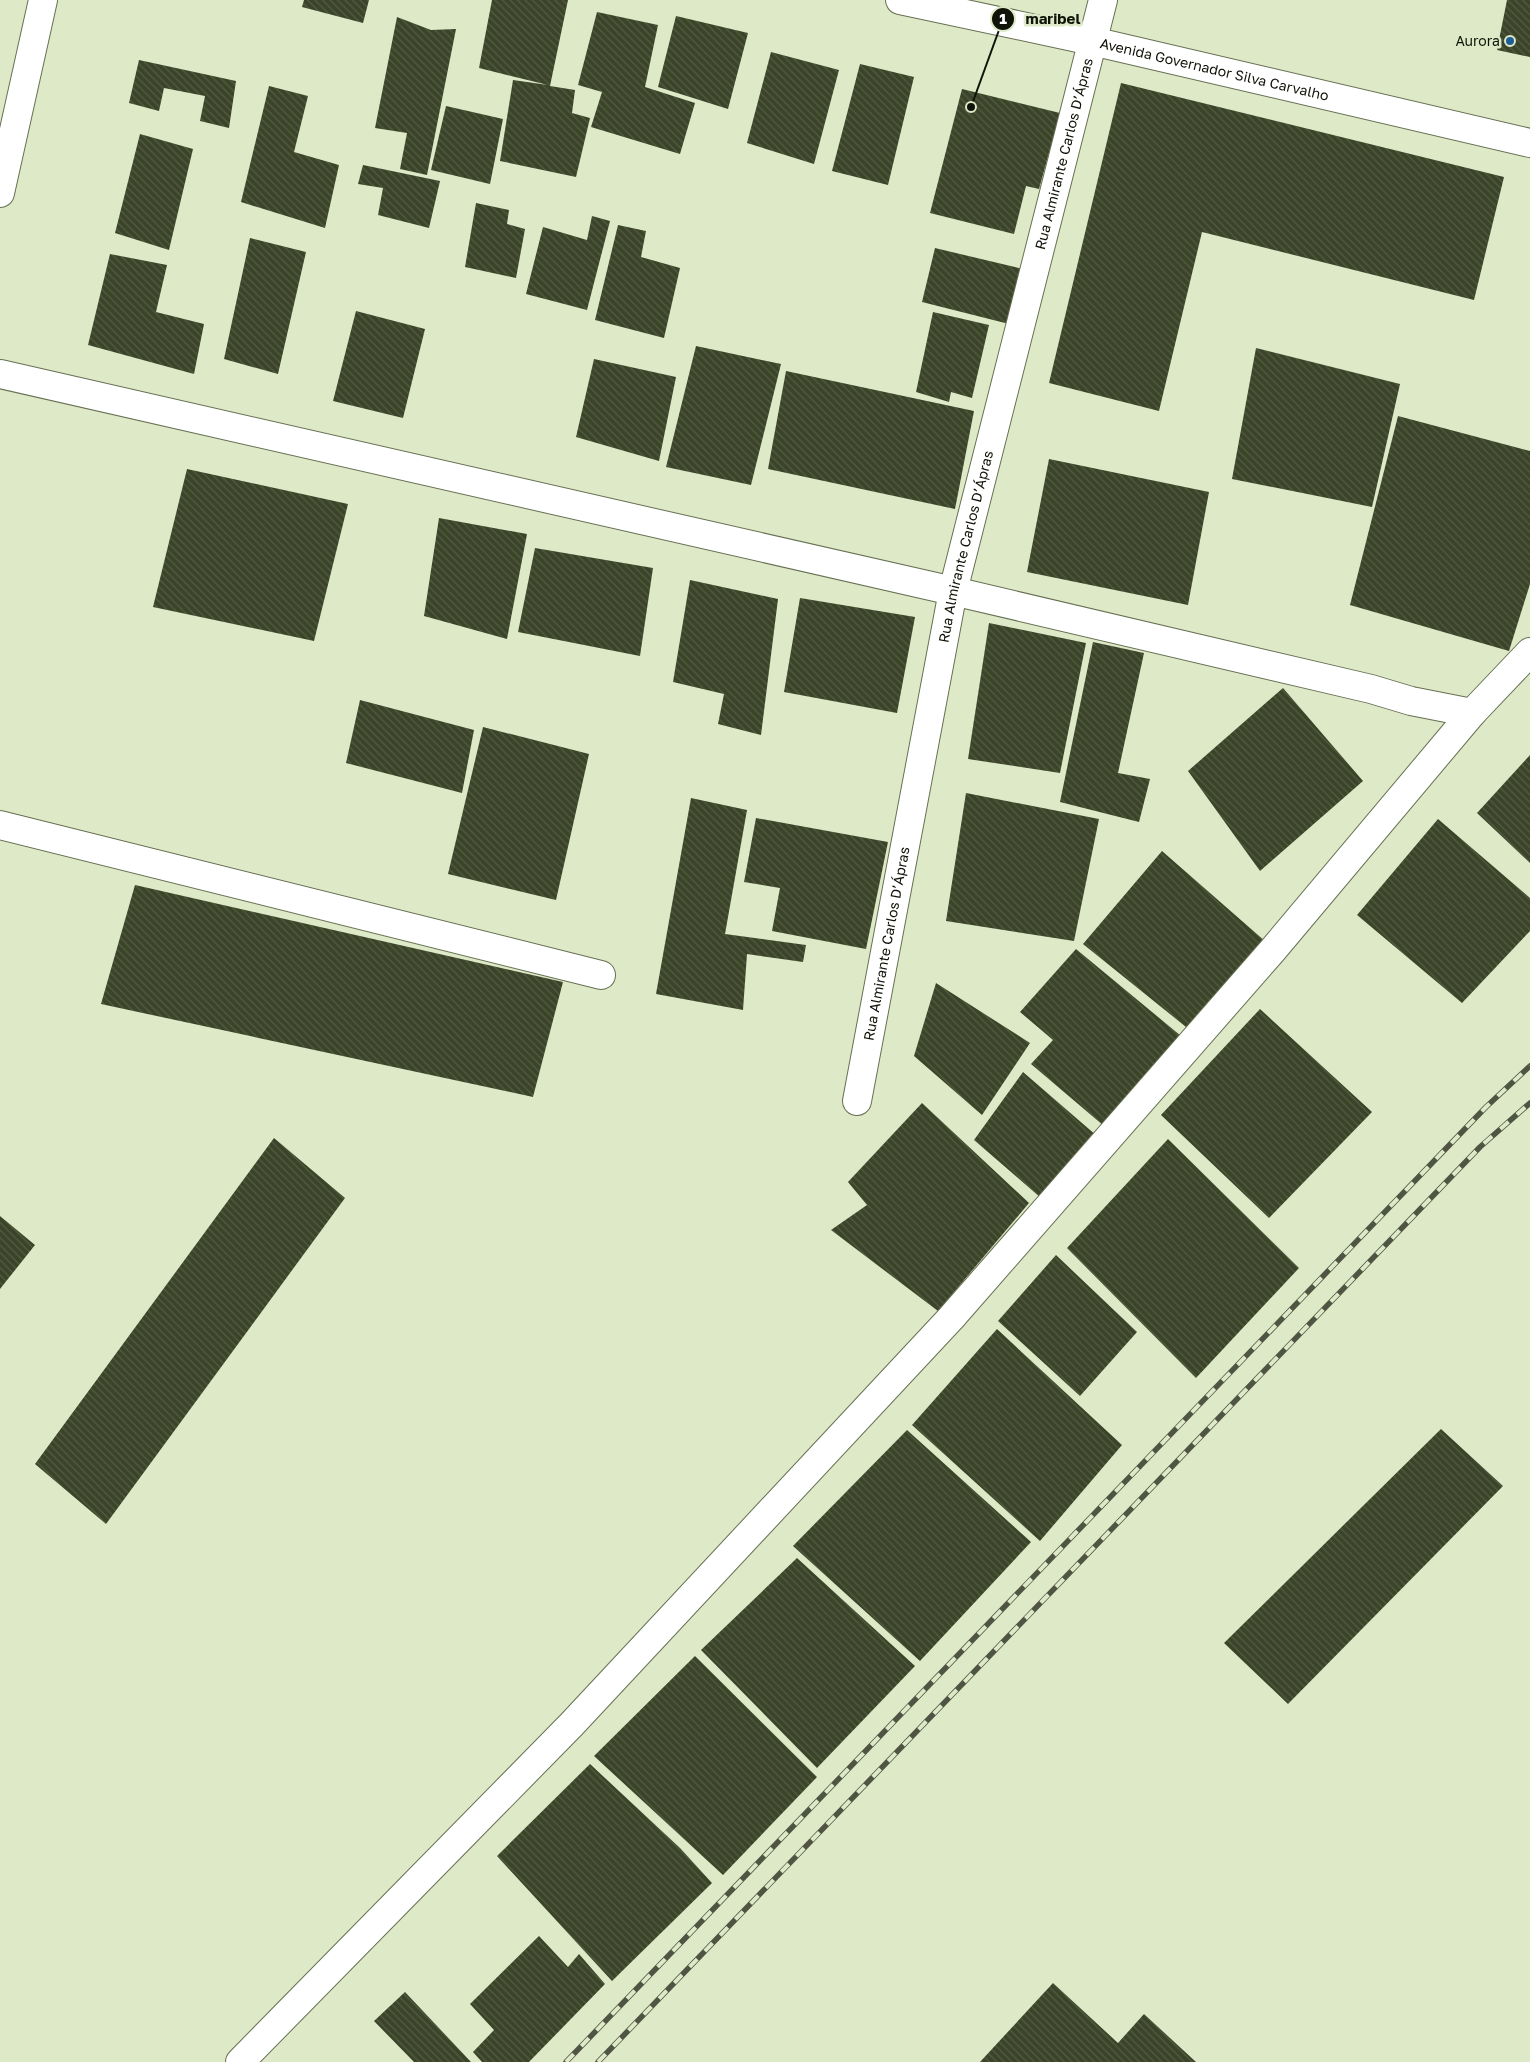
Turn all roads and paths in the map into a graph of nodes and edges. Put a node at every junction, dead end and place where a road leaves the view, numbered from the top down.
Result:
1 (43, 0) edge
2 (900, 0) edge
3 (1103, 0) edge
4 (1092, 41) junction
5 (1530, 143) edge
6 (0, 193) edge
7 (0, 374) edge
8 (953, 591) junction
9 (1530, 652) edge
10 (1472, 713) junction
11 (0, 825) edge
12 (600, 975) dead end
13 (857, 1101) dead end
14 (240, 2062) edge

1 - 6 street
2 - 4 street, Avenida Governador Silva Carvalho
3 - 4 street, Rua Almirante Carlos D’Ápras
4 - 5 street, Avenida Governador Silva Carvalho
4 - 8 street, Rua Almirante Carlos D’Ápras
7 - 8 street
8 - 10 street
8 - 13 street, Rua Almirante Carlos D’Ápras
9 - 10 street
10 - 14 street
11 - 12 street

